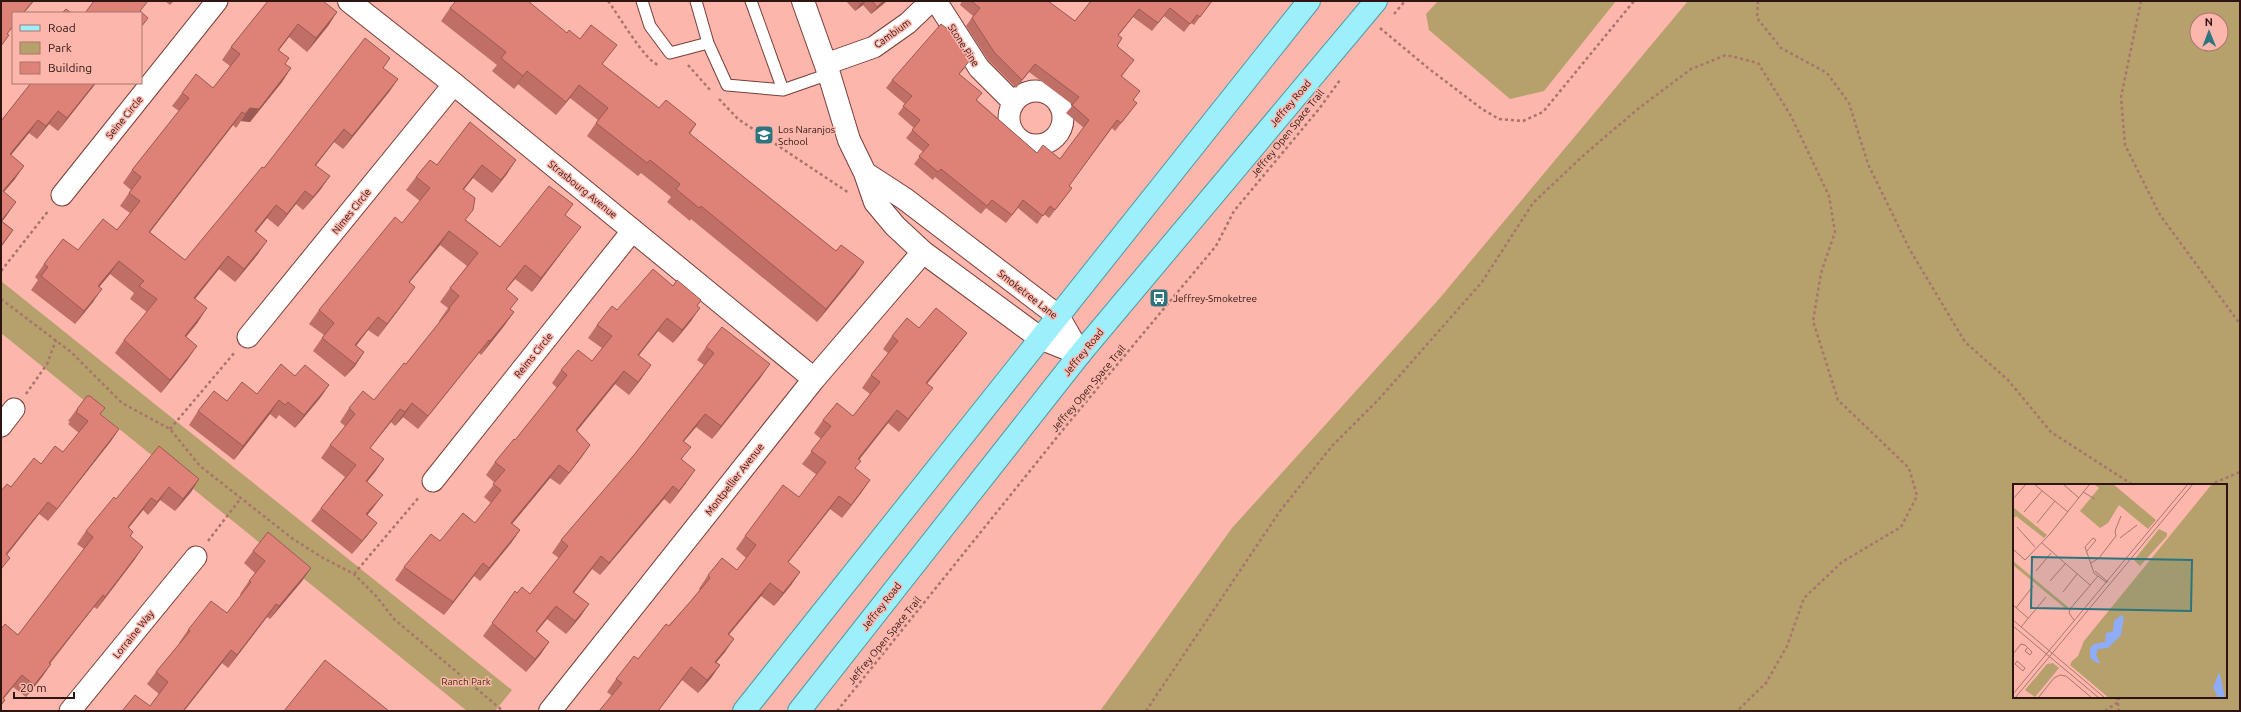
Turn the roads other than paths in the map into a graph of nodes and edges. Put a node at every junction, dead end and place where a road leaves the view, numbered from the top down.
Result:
1 (217, 1) edge
2 (349, 1) edge
3 (642, 1) edge
4 (696, 1) edge
5 (751, 1) edge
6 (803, 1) edge
7 (931, 1) edge
8 (936, 1) edge
9 (1309, 1) edge
10 (1370, 8) edge
11 (708, 43) junction
12 (827, 69) junction
13 (454, 84) junction
14 (783, 90) junction
15 (1014, 102) dead end
16 (865, 173) junction
17 (62, 195) road end
18 (633, 230) junction
19 (923, 252) junction
20 (1058, 316) junction
21 (248, 337) road end
22 (1040, 338) junction
23 (1080, 354) junction
24 (814, 379) junction
25 (14, 409) road end
26 (1, 426) edge
27 (433, 481) road end
28 (196, 557) road end
29 (70, 711) edge
30 (550, 711) edge
31 (744, 711) edge
32 (798, 711) edge

1 - 17 street, Seine Circle
2 - 13 street, Strasbourg Avenue
3 - 11 lane
4 - 11 lane
5 - 14 lane
6 - 12 street
7 - 12 street, Cambium
8 - 15 street, Stone Pine
9 - 20 main road
10 - 23 main road, Jeffrey Road
11 - 14 lane
12 - 14 lane
12 - 16 street
13 - 18 street, Strasbourg Avenue
13 - 21 street, Nimes Circle
16 - 19 street
16 - 20 street, Smoketree Lane
18 - 24 street, Strasbourg Avenue
18 - 27 street, Reims Circle
19 - 22 street
19 - 24 street, Montpellier Avenue
20 - 22 main road
20 - 23 street, Smoketree Lane
22 - 23 street
22 - 31 main road
23 - 32 main road, Jeffrey Road
24 - 30 street, Montpellier Avenue
25 - 26 street
28 - 29 street, Lorraine Way

